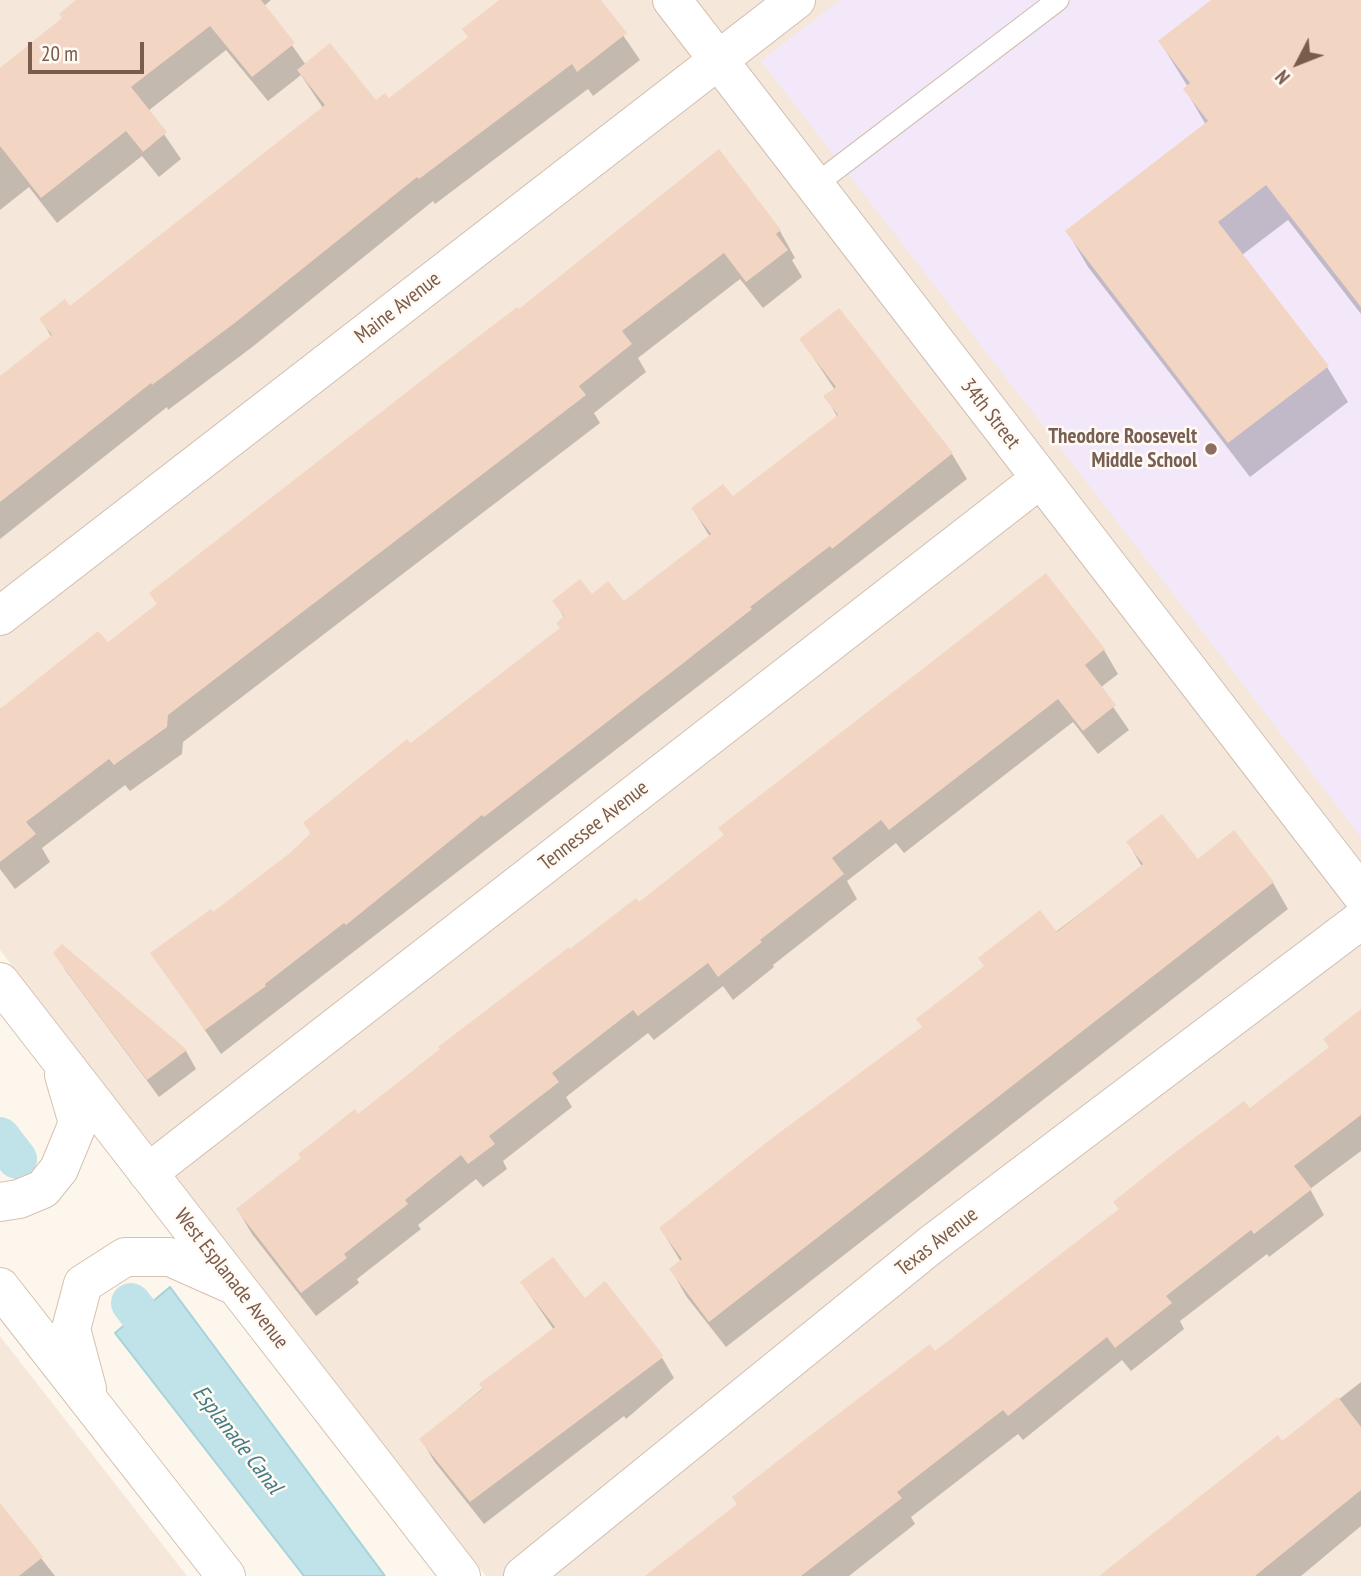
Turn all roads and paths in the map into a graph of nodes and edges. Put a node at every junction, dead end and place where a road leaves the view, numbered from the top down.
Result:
1 (671, 0) edge
2 (796, 0) edge
3 (1059, 0) edge
4 (718, 61) junction
5 (815, 186) junction
6 (1040, 479) junction
7 (0, 616) edge
8 (1361, 894) edge
9 (1361, 920) edge
10 (0, 982) edge
11 (60, 1059) junction
12 (148, 1173) junction
13 (0, 1202) edge
14 (0, 1287) edge
15 (238, 1287) junction
16 (91, 1403) junction
17 (226, 1576) edge
18 (461, 1576) edge
19 (523, 1576) edge

1 - 4 street, 34th Street
2 - 4 street, Maine Avenue
3 - 5 lane
4 - 5 street, 34th Street
4 - 7 street, Maine Avenue
5 - 6 street, 34th Street
6 - 8 street, 34th Street
6 - 12 street, Tennessee Avenue
9 - 19 street, Texas Avenue
10 - 11 street, West Esplanade Avenue
11 - 12 street, West Esplanade Avenue
11 - 13 street
12 - 15 street, West Esplanade Avenue
14 - 16 street
15 - 16 street
15 - 18 street, West Esplanade Avenue
16 - 17 street

